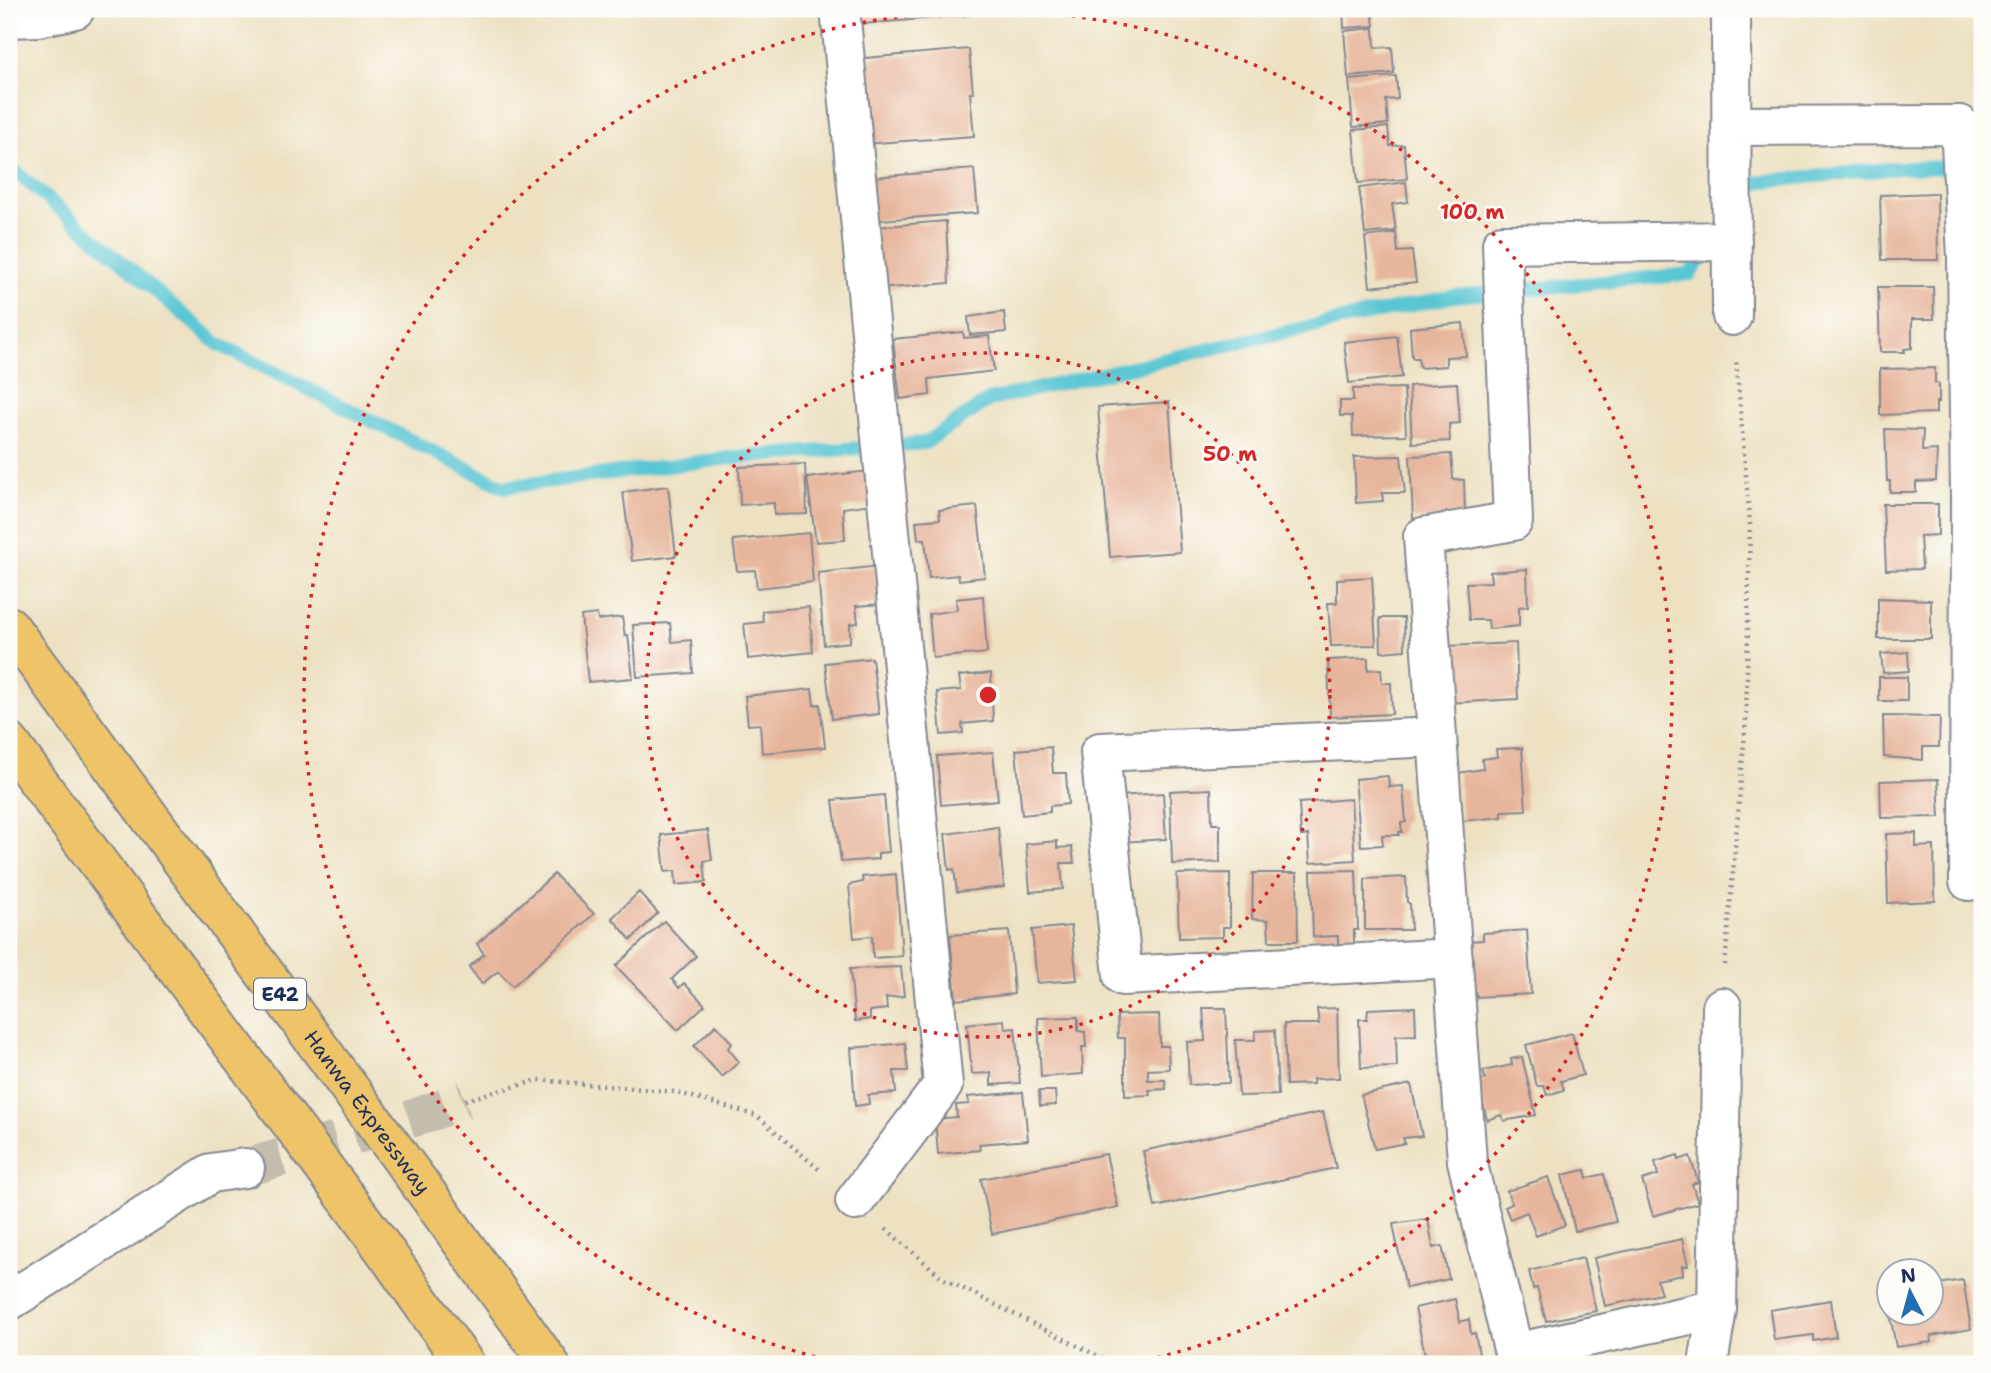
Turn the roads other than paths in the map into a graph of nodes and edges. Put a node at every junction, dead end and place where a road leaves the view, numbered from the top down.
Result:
1 (75, 9) edge
2 (841, 9) edge
3 (1731, 9) edge
4 (9, 18) edge
5 (1731, 126) junction
6 (1732, 241) junction
7 (1732, 316) road end
8 (1976, 499) edge
9 (9, 626) edge
10 (1437, 737) junction
11 (9, 741) edge
12 (1976, 743) edge
13 (1969, 881) dead end
14 (1453, 958) junction
15 (1722, 1007) road end
16 (245, 1168) tunnel mouth
17 (855, 1201) road end
18 (9, 1301) edge
19 (1717, 1309) junction
20 (465, 1364) edge
21 (550, 1364) edge
22 (1708, 1364) edge

1 - 4 street
2 - 17 street
3 - 5 street
5 - 6 street
5 - 8 street
6 - 7 street
6 - 10 street
8 - 12 street
9 - 21 highway, Hanwa Expressway / E42
10 - 14 street
10 - 14 street
11 - 20 highway
12 - 13 street
14 - 19 street
15 - 19 street
16 - 18 street
19 - 22 street

